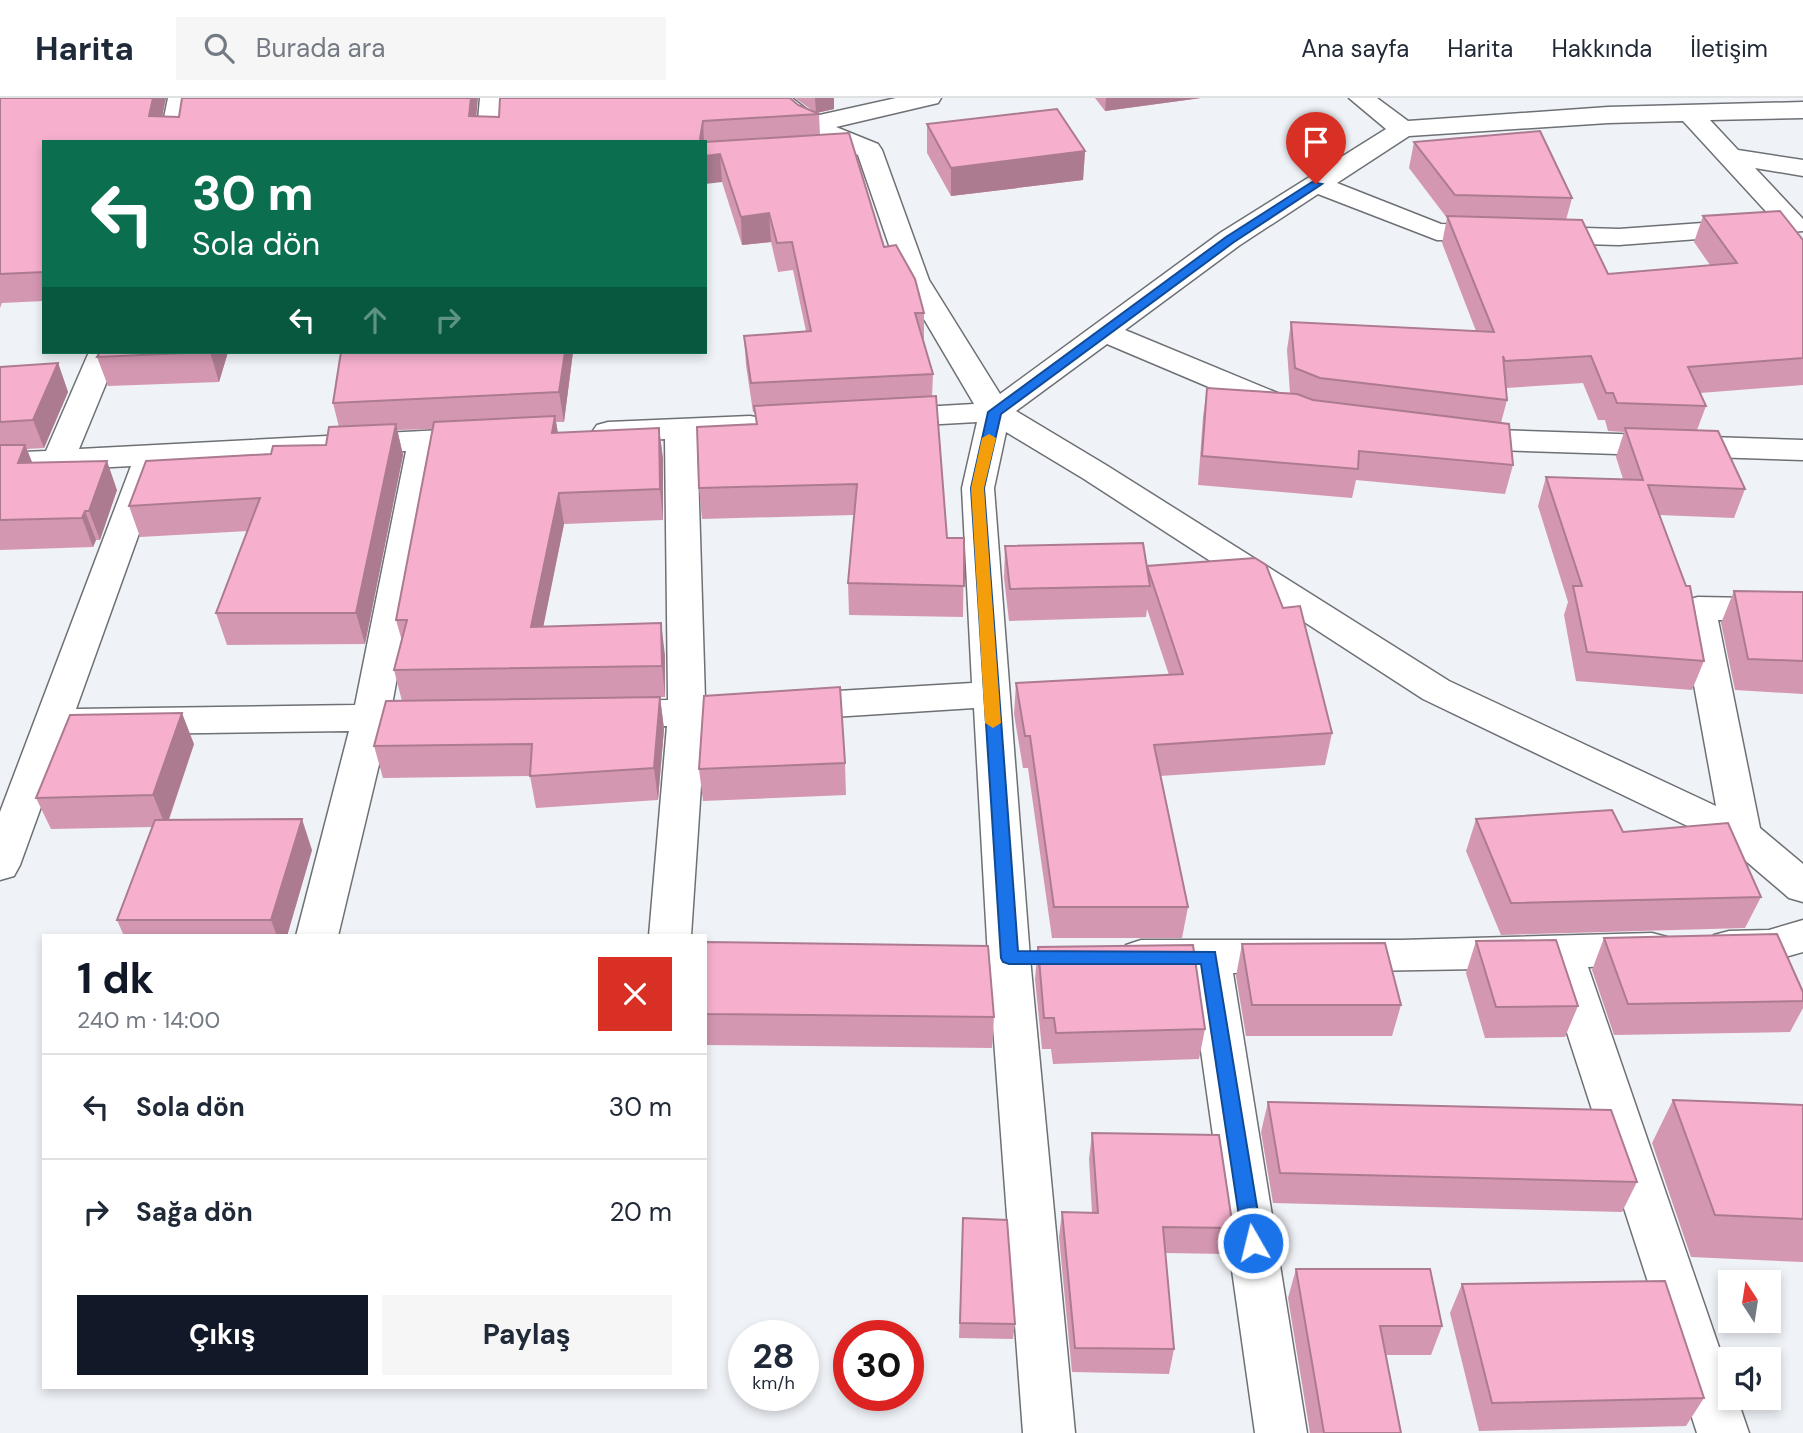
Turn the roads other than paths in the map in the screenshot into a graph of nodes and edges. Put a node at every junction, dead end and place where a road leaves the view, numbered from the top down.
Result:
1 (180, 98) edge
2 (492, 98) edge
3 (776, 98) edge
4 (929, 98) edge
5 (1361, 98) edge
6 (1600, 107) edge
7 (1803, 110) edge
8 (1690, 113) junction
9 (810, 125) junction
10 (1403, 129) junction
11 (172, 140) edge
12 (488, 140) edge
13 (867, 149) junction
14 (815, 153) edge
15 (1729, 156) junction
16 (1803, 168) edge
17 (1316, 184) junction
18 (1105, 332) junction
19 (103, 354) edge
20 (995, 412) junction
21 (1321, 418) edge
22 (859, 419) edge
23 (777, 423) edge
24 (681, 428) junction
25 (1430, 432) edge
26 (573, 434) edge
27 (519, 436) edge
28 (424, 441) junction
29 (1803, 450) edge
30 (151, 455) junction
31 (58, 460) junction
32 (0, 463) edge
33 (1803, 610) edge
34 (991, 694) junction
35 (687, 713) junction
36 (577, 715) edge
37 (467, 716) edge
38 (371, 718) junction
39 (53, 722) junction
40 (1741, 835) junction
41 (0, 865) edge
42 (1803, 887) edge
43 (317, 934) edge
44 (670, 934) edge
45 (1803, 936) edge
46 (1561, 951) junction
47 (968, 957) edge
48 (1102, 957) edge
49 (1209, 957) junction
50 (1029, 958) junction
51 (1049, 1433) edge
52 (1281, 1433) edge
53 (1723, 1433) edge

1 - 11 street
2 - 12 street
3 - 9 street
4 - 9 street
5 - 10 street
6 - 8 street
6 - 10 street
7 - 8 street
8 - 15 street
9 - 13 street
10 - 17 street
13 - 14 street
13 - 20 street
15 - 16 street
15 - 17 street
17 - 18 street
18 - 20 street
18 - 21 street
19 - 31 street
20 - 22 street
20 - 34 street
20 - 40 street
23 - 24 street
24 - 26 street
24 - 35 street
25 - 29 street
27 - 28 street
28 - 30 street
28 - 38 street
30 - 31 street
30 - 39 street
31 - 32 street
33 - 40 street
34 - 35 street
34 - 50 street
35 - 36 street
35 - 44 street
37 - 38 street
38 - 39 street
38 - 43 street
39 - 41 street
40 - 42 street
45 - 46 street
46 - 49 street
46 - 53 street
47 - 50 street
48 - 49 street
49 - 52 street
50 - 51 street

